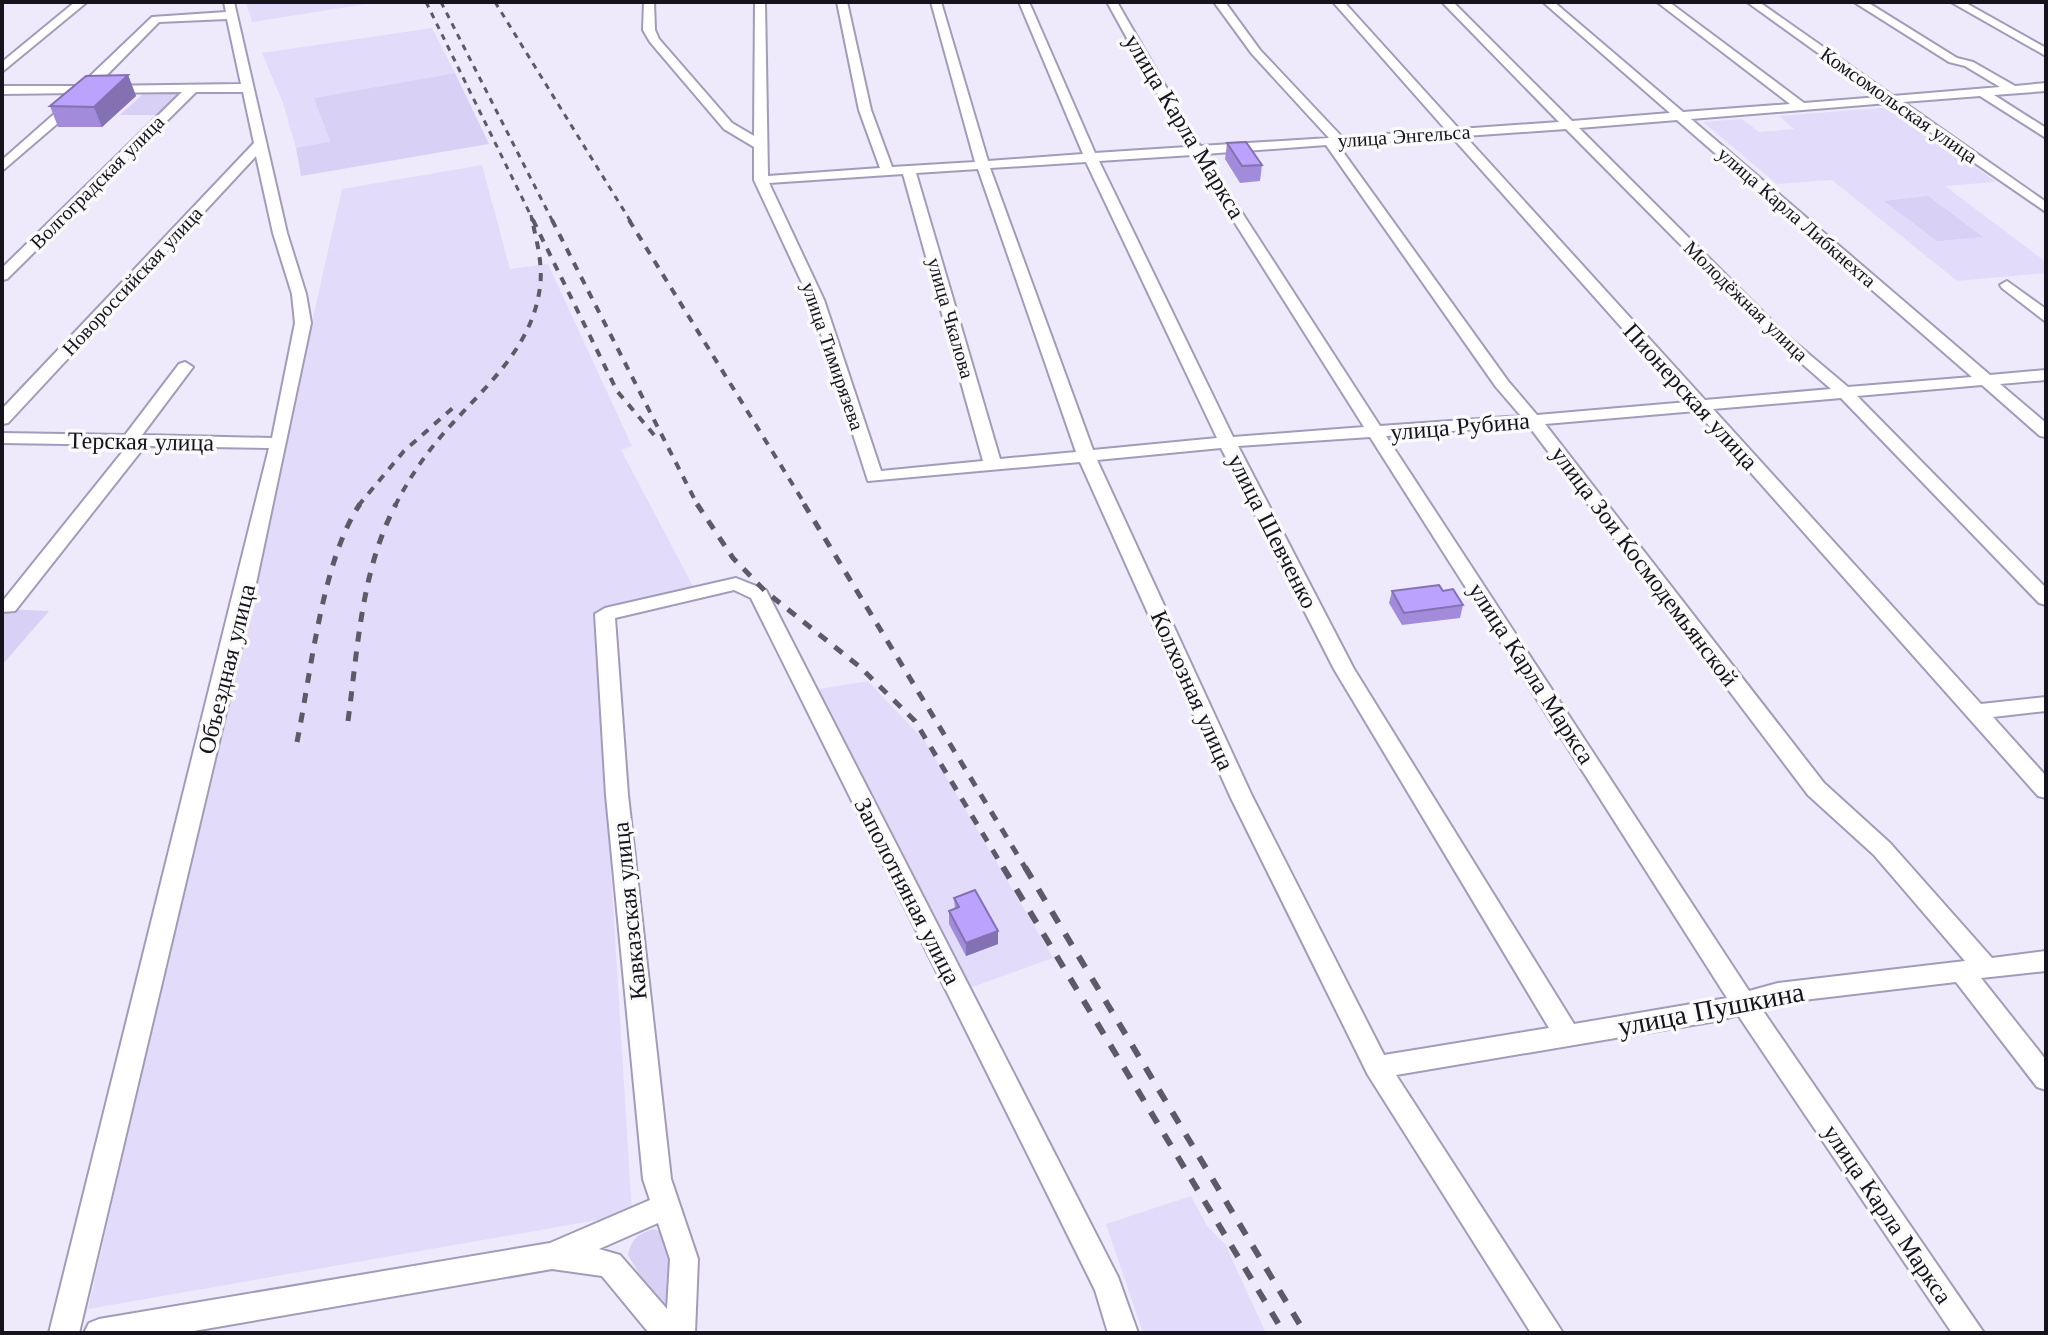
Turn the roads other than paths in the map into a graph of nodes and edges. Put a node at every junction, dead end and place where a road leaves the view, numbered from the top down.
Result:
1 (82, 2) edge
2 (649, 2) edge
3 (760, 2) edge
4 (842, 2) edge
5 (936, 2) edge
6 (1024, 2) edge
7 (1112, 2) edge
8 (1219, 2) edge
9 (1338, 2) edge
10 (1447, 2) edge
11 (1548, 2) edge
12 (1662, 2) edge
13 (1752, 2) edge
14 (1859, 2) edge
15 (1956, 2) edge
16 (230, 8) edge
17 (2046, 53) edge
18 (2, 68) edge
19 (2046, 87) edge
20 (193, 88) junction
21 (248, 88) junction
22 (90, 89) junction
23 (2012, 89) junction
24 (2, 90) edge
25 (1982, 92) junction
26 (1892, 101) junction
27 (1802, 107) junction
28 (1680, 117) junction
29 (1570, 125) junction
30 (1454, 132) junction
31 (2046, 134) edge
32 (262, 142) junction
33 (1335, 142) junction
34 (761, 145) junction
35 (1196, 151) junction
36 (1091, 158) junction
37 (983, 166) junction
38 (2, 167) edge
39 (909, 171) junction
40 (888, 172) junction
41 (761, 180) junction
42 (2046, 208) edge
43 (2, 276) edge
44 (2007, 285) dead end
45 (2046, 317) edge
46 (185, 367) dead end
47 (2046, 375) edge
48 (1986, 381) junction
49 (1844, 392) junction
50 (1699, 405) junction
51 (2, 419) edge
52 (1533, 420) junction
53 (1375, 432) junction
54 (2046, 432) edge
55 (2, 438) edge
56 (135, 441) junction
57 (1227, 442) junction
58 (279, 443) junction
59 (1086, 455) junction
60 (993, 465) junction
61 (874, 477) joint
62 (2046, 599) edge
63 (8, 607) dead end
64 (605, 614) joint
65 (2046, 704) edge
66 (1974, 712) junction
67 (2046, 790) edge
68 (2046, 961) edge
69 (1974, 970) junction
70 (1743, 1002) junction
71 (1567, 1035) junction
72 (1377, 1067) junction
73 (2046, 1079) edge
74 (666, 1206) junction
75 (552, 1256) junction
76 (64, 1333) edge
77 (99, 1333) edge
78 (668, 1333) edge
79 (680, 1333) edge
80 (1123, 1333) edge
81 (1548, 1333) edge
82 (1969, 1333) edge

1 - 18 street
2 - 34 street
3 - 34 street, улица Тимирязева
4 - 40 street
5 - 37 street, Колхозная улица
6 - 36 street, улица Шевченко
7 - 35 street, улица Карла Маркса
8 - 33 street, улица Зои Космодемьянской
9 - 30 street, Пионерская улица
10 - 29 street, Молодёжная улица
11 - 28 street, улица Карла Либкнехта
12 - 27 street
13 - 26 street, Комсомольская улица
14 - 23 street
15 - 17 street
16 - 21 street, Объездная улица
16 - 22 street
19 - 23 street, улица Энгельса
20 - 21 street
20 - 22 street
20 - 43 street, Волгоградская улица
21 - 32 street, Объездная улица
22 - 24 street
22 - 38 street
23 - 25 street, улица Энгельса
25 - 26 street, улица Энгельса
25 - 31 street
26 - 27 street, улица Энгельса
26 - 42 street, Комсомольская улица
27 - 28 street, улица Энгельса
28 - 29 street, улица Энгельса
28 - 48 street, улица Карла Либкнехта
29 - 30 street, улица Энгельса
29 - 49 street, Молодёжная улица
30 - 33 street, улица Энгельса
30 - 50 street, Пионерская улица
32 - 51 street, Новороссийская улица
32 - 58 street, Объездная улица
33 - 35 street, улица Энгельса
33 - 52 street, улица Зои Космодемьянской
34 - 41 street, улица Тимирязева
35 - 36 street, улица Энгельса
35 - 53 street, улица Карла Маркса
36 - 37 street, улица Энгельса
36 - 57 street, улица Шевченко
37 - 39 street, улица Энгельса
37 - 59 street, Колхозная улица
39 - 40 street, улица Энгельса
39 - 60 street, улица Чкалова
40 - 41 street, улица Энгельса
41 - 61 street, улица Тимирязева
44 - 45 street
46 - 56 street
47 - 48 street, улица Рубина
48 - 49 street, улица Рубина
48 - 54 street, улица Карла Либкнехта
49 - 50 street, улица Рубина
49 - 62 street, Молодёжная улица
50 - 52 street, улица Рубина
50 - 66 street, Пионерская улица
52 - 53 street, улица Рубина
52 - 69 street, улица Зои Космодемьянской
53 - 57 street, улица Рубина
53 - 70 street, улица Карла Маркса
55 - 56 street, Терская улица
56 - 58 street, Терская улица
56 - 63 street
57 - 59 street, улица Рубина
57 - 71 street, улица Шевченко
58 - 76 street, Объездная улица
59 - 60 street, улица Рубина
59 - 72 street, Колхозная улица
60 - 61 street, улица Рубина
64 - 74 street, Кавказская улица
64 - 80 street, Заполотняная улица
65 - 66 street
66 - 67 street, Пионерская улица
68 - 69 street, улица Пушкина
69 - 70 street, улица Пушкина
69 - 73 street, улица Зои Космодемьянской
70 - 71 street, улица Пушкина
70 - 82 street, улица Карла Маркса
71 - 72 street, улица Пушкина
72 - 81 street, Колхозная улица
74 - 75 street
74 - 79 street, Кавказская улица
75 - 77 street
75 - 78 street

